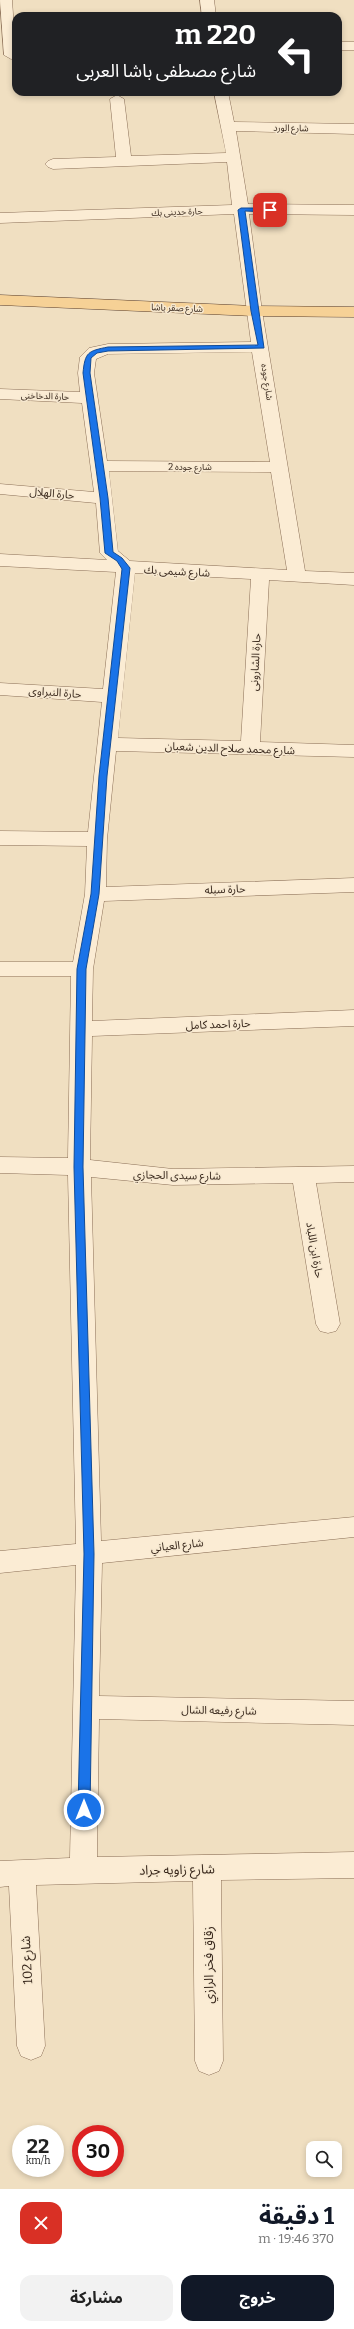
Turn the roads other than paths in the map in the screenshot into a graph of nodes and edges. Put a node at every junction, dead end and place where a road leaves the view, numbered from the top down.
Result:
1 (6, 0) edge
2 (207, 0) edge
3 (208, 12) edge
4 (342, 46) edge
5 (354, 46) edge
6 (9, 55) edge
7 (222, 96) edge
8 (117, 99) dead end
9 (227, 126) junction
10 (354, 129) edge
11 (234, 157) junction
12 (124, 161) junction
13 (53, 164) dead end
14 (241, 210) junction
15 (354, 210) edge
16 (0, 218) edge
17 (0, 300) edge
18 (254, 311) junction
19 (354, 312) edge
20 (261, 347) junction
21 (0, 394) edge
22 (90, 398) junction
23 (100, 466) junction
24 (280, 467) junction
25 (0, 489) edge
26 (104, 498) junction
27 (0, 560) edge
28 (126, 568) junction
29 (260, 575) junction
30 (297, 577) junction
31 (354, 579) edge
32 (0, 688) edge
33 (111, 696) junction
34 (106, 744) junction
35 (250, 748) junction
36 (354, 751) edge
37 (0, 838) edge
38 (98, 839) junction
39 (354, 885) edge
40 (95, 894) junction
41 (0, 969) edge
42 (82, 969) junction
43 (354, 1018) edge
44 (81, 1029) junction
45 (0, 1165) edge
46 (79, 1167) junction
47 (354, 1174) edge
48 (303, 1175) junction
49 (328, 1324) dead end
50 (354, 1527) edge
51 (89, 1554) junction
52 (0, 1562) edge
53 (85, 1707) junction
54 (354, 1713) edge
55 (354, 1865) edge
56 (207, 1869) junction
57 (83, 1870) junction
58 (11, 1874) edge
59 (30, 2046) dead end
60 (209, 2061) dead end

1 - 6 street
2 - 3 street
4 - 5 street
7 - 9 street, شارع جوده
8 - 12 street
9 - 10 street, شارع الورد
9 - 11 street, شارع جوده
11 - 12 street
11 - 14 street, شارع جوده
12 - 13 street
14 - 15 street, حارة حدينى بك
14 - 16 street, حارة حدينى بك
14 - 18 street, شارع جوده
17 - 18 main road, شارع صقر باشا
18 - 19 main road, شارع صقر باشا
18 - 20 street, شارع جوده
20 - 22 street
20 - 24 street, شارع جوده
21 - 22 street, حارة الدخاخنى
22 - 23 street
23 - 24 street, شارع جوده 2
23 - 26 street
24 - 30 street, شارع جوده
25 - 26 street, حارة الهلال
26 - 28 street
27 - 28 street, شارع شيمى بك
28 - 29 street, شارع شيمى بك
28 - 33 street
29 - 30 street, شارع شيمى بك
29 - 35 street, حارة الشارونى
30 - 31 street, شارع شيمى بك
32 - 33 street, حارة النبراوى
33 - 34 street
34 - 35 street, شارع محمد صلاح الدين شعبان
34 - 38 street
35 - 36 street, شارع محمد صلاح الدين شعبان
37 - 38 street
38 - 40 street
39 - 40 street, حارة سبله
40 - 42 street
41 - 42 street
42 - 44 street
43 - 44 street, حارة احمد كامل
44 - 46 street
45 - 46 street, شارع سيدى الحجازي
46 - 48 street, شارع سيدى الحجازي
46 - 51 street
47 - 48 street, شارع سيدى الحجازي
48 - 49 street, حارة ابن اللباد
50 - 51 street, شارع العياني
51 - 52 street, شارع العياني
51 - 53 street
53 - 54 street, شارع رفيعه الشال
53 - 57 street
55 - 56 street, شارع زاويه جراد
56 - 57 street, شارع زاويه جراد
56 - 60 street, زقاق فخر الرازي
57 - 58 street, شارع زاويه جراد
58 - 59 street, شارع 102

